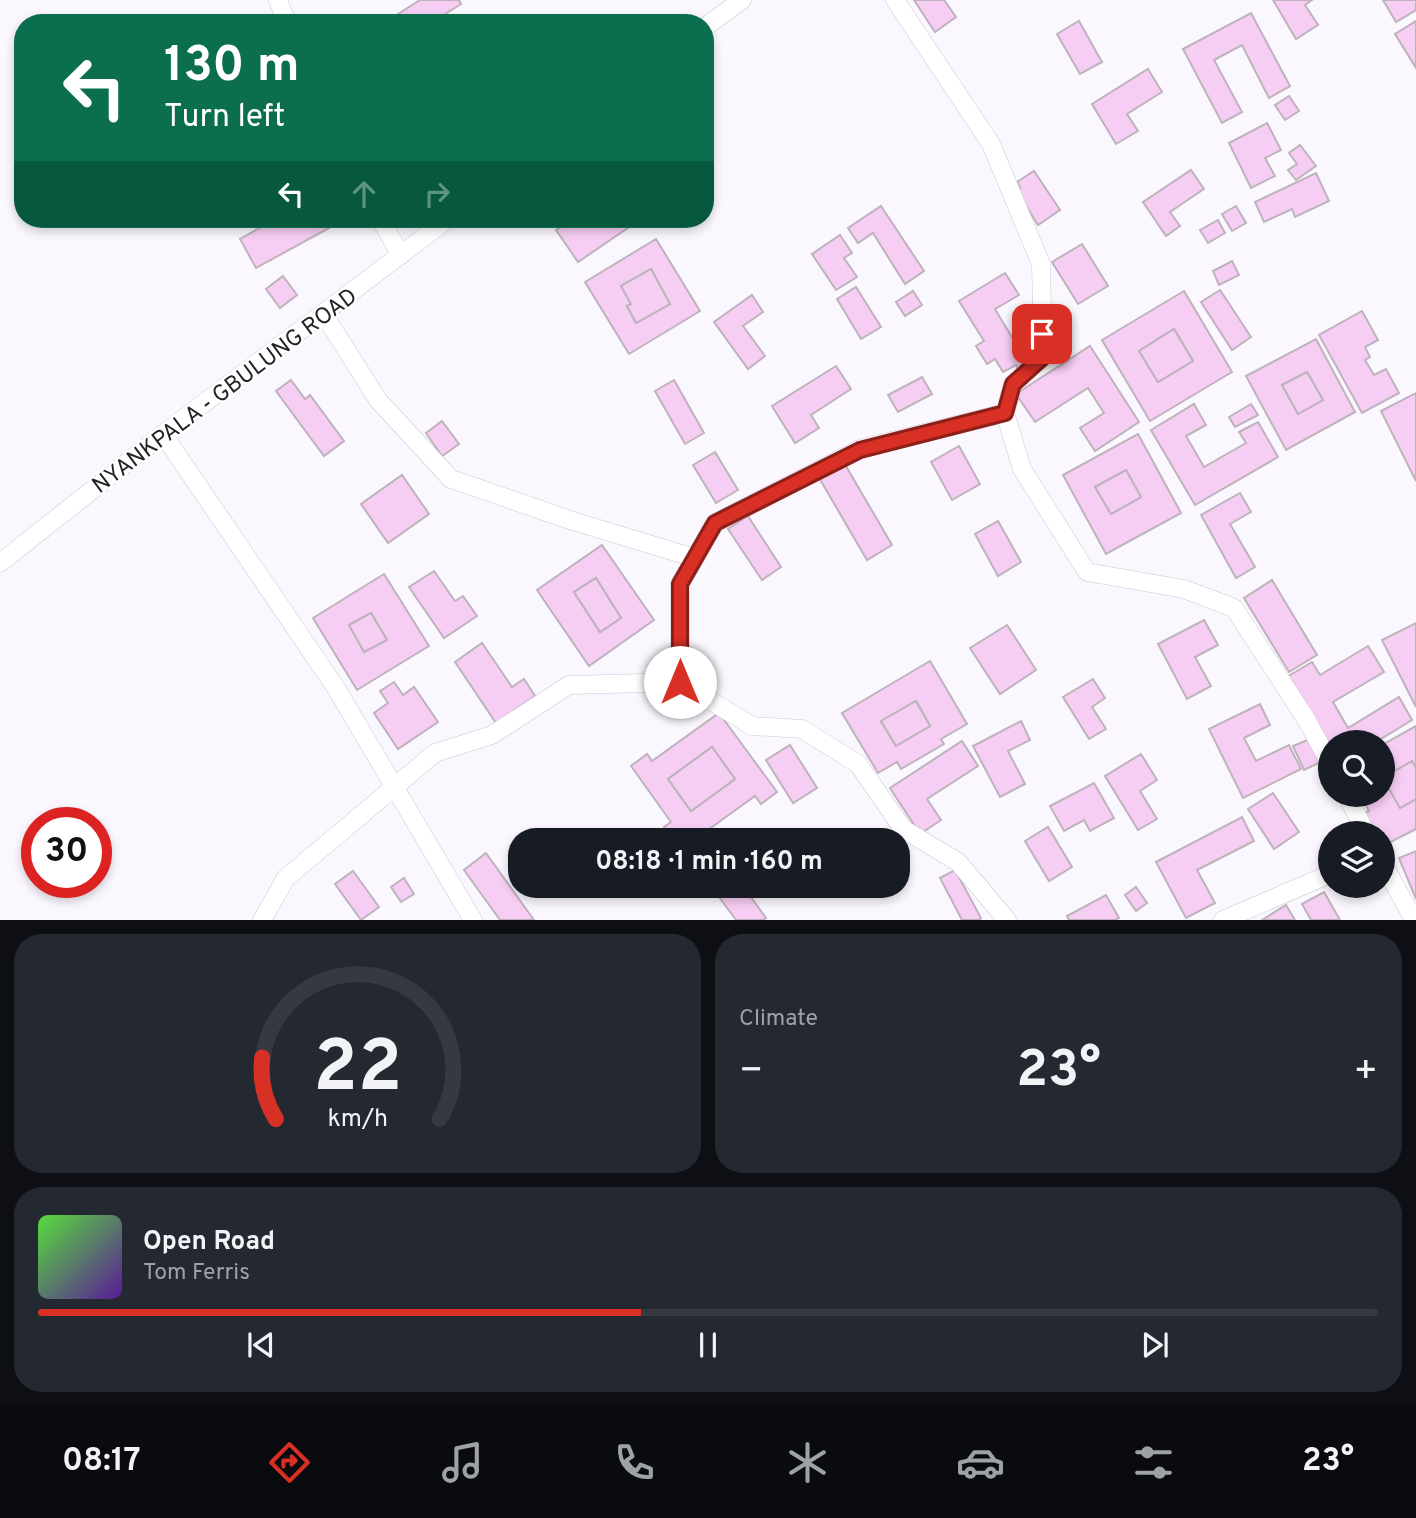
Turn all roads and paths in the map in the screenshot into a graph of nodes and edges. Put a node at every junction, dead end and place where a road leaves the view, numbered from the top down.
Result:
1 (742, 0) edge
2 (895, 0) edge
3 (714, 20) edge
4 (385, 228) edge
5 (436, 228) edge
6 (401, 255) junction
7 (323, 313) junction
8 (1005, 413) junction
9 (163, 434) junction
10 (695, 558) junction
11 (0, 563) edge
12 (680, 682) junction
13 (1318, 741) edge
14 (394, 787) junction
15 (1318, 879) edge
16 (1395, 885) edge
17 (262, 919) edge
18 (473, 919) edge
19 (1007, 919) edge
20 (1223, 919) edge
21 (1414, 919) edge

1 - 3 street
2 - 8 street
4 - 6 street
5 - 6 street, NYANKPALA - GBULUNG ROAD
6 - 7 street, NYANKPALA - GBULUNG ROAD
7 - 9 street, NYANKPALA - GBULUNG ROAD
7 - 10 street
8 - 10 street
8 - 13 street
9 - 11 street, NYANKPALA - GBULUNG ROAD
9 - 14 street
10 - 12 street
12 - 14 street
12 - 19 street
14 - 17 street
14 - 18 street
15 - 20 street
16 - 21 street

